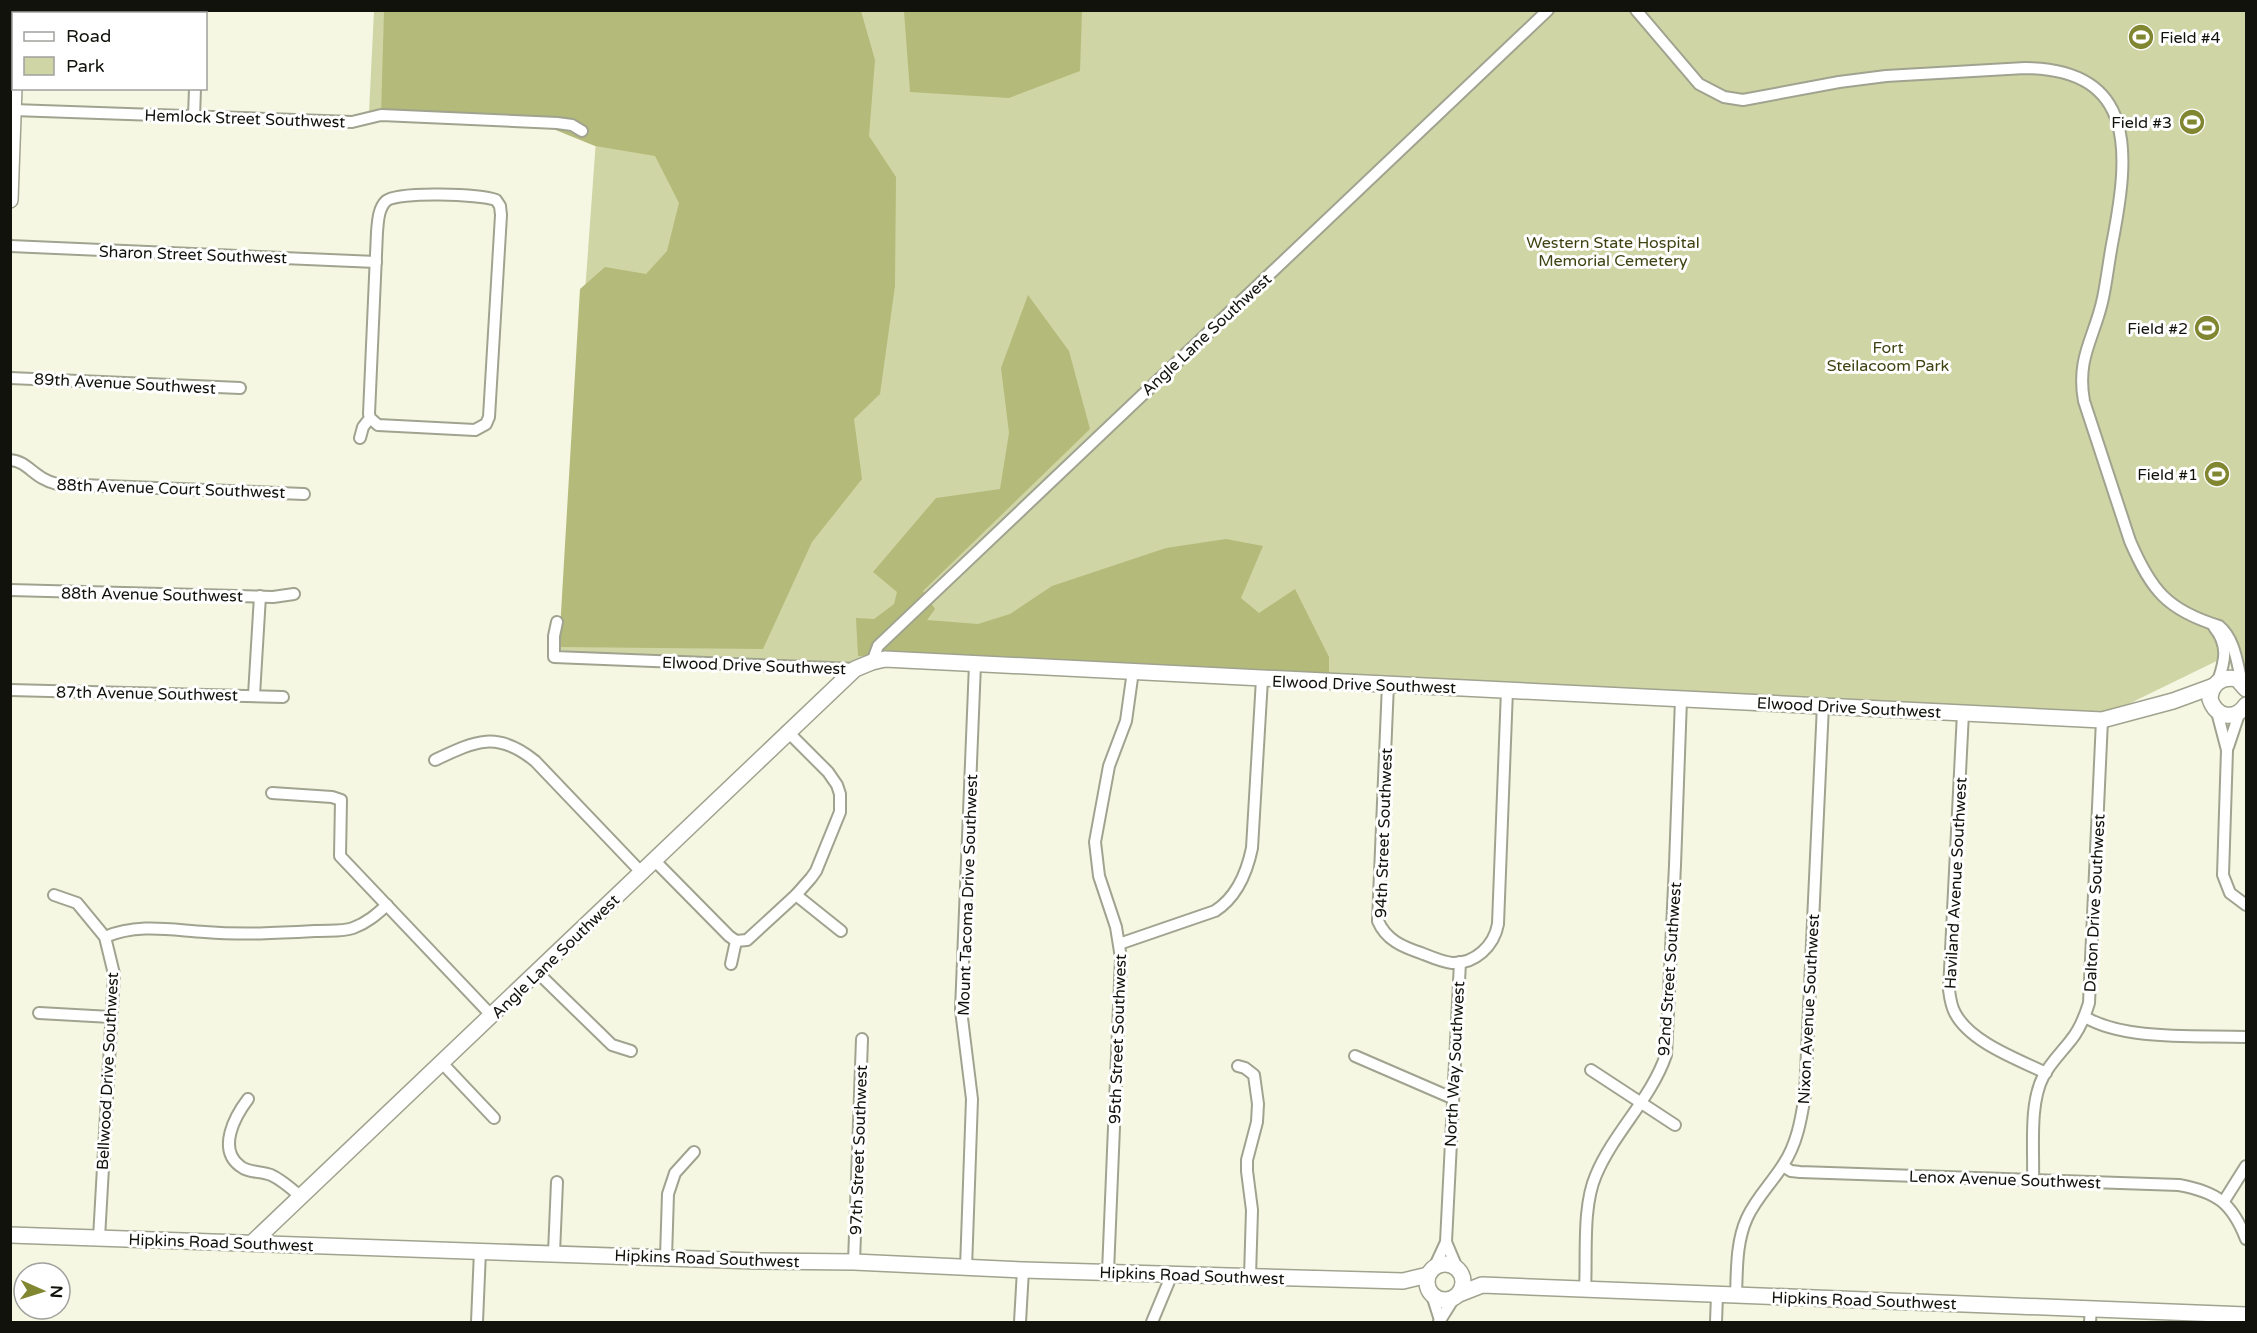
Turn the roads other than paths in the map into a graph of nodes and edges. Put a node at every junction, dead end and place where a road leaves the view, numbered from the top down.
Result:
1 (1636, 10) edge
2 (1547, 11) edge
3 (14, 90) edge
4 (195, 90) edge
5 (14, 110) junction
6 (194, 117) junction
7 (582, 131) dead end
8 (10, 200) edge
9 (10, 246) edge
10 (376, 262) junction
11 (10, 378) edge
12 (240, 388) dead end
13 (370, 418) junction
14 (360, 438) dead end
15 (10, 460) edge
16 (304, 494) dead end
17 (10, 590) edge
18 (294, 594) dead end
19 (260, 596) junction
20 (557, 622) dead end
21 (2209, 623) junction
22 (872, 662) junction
23 (975, 664) junction
24 (855, 669) junction
25 (1132, 671) junction
26 (1262, 679) junction
27 (2216, 683) junction
28 (1388, 684) junction
29 (2245, 686) edge
30 (10, 690) edge
31 (1507, 690) junction
32 (254, 695) junction
33 (283, 697) dead end
34 (1681, 699) junction
35 (2173, 701) junction
36 (1823, 705) junction
37 (2215, 710) junction
38 (2244, 710) edge
39 (1963, 713) junction
40 (2102, 720) junction
41 (787, 732) junction
42 (2227, 750) junction
43 (435, 760) dead end
44 (272, 793) dead end
45 (655, 861) junction
46 (642, 873) junction
47 (54, 895) dead end
48 (796, 896) junction
49 (387, 905) junction
50 (2247, 905) edge
51 (841, 931) dead end
52 (105, 937) junction
53 (736, 941) junction
54 (1119, 944) junction
55 (1460, 962) junction
56 (731, 964) dead end
57 (537, 972) junction
58 (39, 1013) dead end
59 (492, 1016) junction
60 (111, 1017) junction
61 (2085, 1017) junction
62 (2247, 1037) edge
63 (862, 1039) dead end
64 (631, 1051) dead end
65 (1355, 1056) dead end
66 (442, 1063) junction
67 (1238, 1066) dead end
68 (1591, 1070) dead end
69 (2046, 1073) junction
70 (1452, 1098) junction
71 (248, 1100) dead end
72 (1640, 1103) junction
73 (494, 1118) dead end
74 (1675, 1125) dead end
75 (694, 1152) dead end
76 (1783, 1166) junction
77 (2247, 1166) edge
78 (2032, 1179) junction
79 (557, 1182) dead end
80 (301, 1197) junction
81 (2224, 1201) junction
82 (10, 1235) edge
83 (99, 1238) junction
84 (2247, 1239) edge
85 (254, 1242) junction
86 (1446, 1242) junction
87 (480, 1251) junction
88 (554, 1253) junction
89 (666, 1257) junction
90 (854, 1262) junction
91 (966, 1268) junction
92 (1023, 1270) junction
93 (1459, 1270) junction
94 (1108, 1272) junction
95 (1172, 1274) junction
96 (1250, 1277) junction
97 (1431, 1282) junction
98 (1482, 1285) junction
99 (1585, 1290) junction
100 (1717, 1295) junction
101 (1457, 1296) junction
102 (1736, 1296) junction
103 (2247, 1315) edge
104 (2090, 1316) edge
105 (1439, 1321) edge
106 (477, 1323) edge
107 (1020, 1323) edge
108 (1152, 1323) edge
109 (1716, 1323) edge

1 - 21 street
2 - 22 street, Angle Lane Southwest
3 - 5 street
4 - 6 street
5 - 6 street, Hemlock Street Southwest
5 - 8 street
6 - 7 street, Hemlock Street Southwest
9 - 10 street, Sharon Street Southwest
10 - 13 street
10 - 13 street
11 - 12 street, 89th Avenue Southwest
13 - 14 street
15 - 16 street, 88th Avenue Court Southwest
17 - 19 street, 88th Avenue Southwest
18 - 19 street, 88th Avenue Southwest
19 - 32 street
20 - 24 street, Elwood Drive Southwest
21 - 27 street
21 - 29 street
22 - 23 street, Elwood Drive Southwest
22 - 24 street, Elwood Drive Southwest
23 - 25 street, Elwood Drive Southwest
23 - 91 street, Mount Tacoma Drive Southwest
24 - 41 street, Angle Lane Southwest
25 - 26 street, Elwood Drive Southwest
25 - 54 street, 95th Street Southwest
26 - 28 street, Elwood Drive Southwest
26 - 54 street
27 - 29 street
27 - 35 street, Elwood Drive Southwest
27 - 37 street
28 - 31 street, Elwood Drive Southwest
28 - 55 street, 94th Street Southwest
30 - 32 street, 87th Avenue Southwest
31 - 34 street, Elwood Drive Southwest
31 - 55 street, North Way Southwest
32 - 33 street, 87th Avenue Southwest
34 - 36 street, Elwood Drive Southwest
34 - 72 street, 92nd Street Southwest
35 - 37 street, Elwood Drive Southwest
35 - 40 street, Elwood Drive Southwest
36 - 39 street, Elwood Drive Southwest
36 - 76 street, Nixon Avenue Southwest
37 - 38 street, Elwood Drive Southwest
37 - 42 street
38 - 42 street
39 - 40 street, Elwood Drive Southwest
39 - 69 street, Haviland Avenue Southwest
40 - 61 street, Dalton Drive Southwest
41 - 45 street, Angle Lane Southwest
41 - 48 street
42 - 50 street
43 - 46 street
44 - 49 street
45 - 46 street, Angle Lane Southwest
45 - 53 street
46 - 57 street, Angle Lane Southwest
47 - 52 street, Bellwood Drive Southwest
48 - 51 street
48 - 53 street
49 - 52 street
49 - 59 street
52 - 60 street, Bellwood Drive Southwest
53 - 56 street
54 - 94 street, 95th Street Southwest
55 - 70 street, North Way Southwest
57 - 59 street, Angle Lane Southwest
57 - 64 street
58 - 60 street
59 - 66 street, Angle Lane Southwest
60 - 83 street, Bellwood Drive Southwest
61 - 62 street
61 - 69 street, Dalton Drive Southwest
63 - 90 street, 97th Street Southwest
65 - 70 street
66 - 73 street
66 - 80 street, Angle Lane Southwest
67 - 96 street
68 - 72 street
69 - 78 street, Dalton Drive Southwest
70 - 86 street, North Way Southwest
71 - 80 street
72 - 74 street
72 - 99 street, 92nd Street Southwest
75 - 89 street
76 - 78 street, Lenox Avenue Southwest
76 - 102 street, Nixon Avenue Southwest
77 - 81 street
78 - 81 street, Lenox Avenue Southwest
79 - 88 street
80 - 85 street, Angle Lane Southwest
81 - 84 street
82 - 83 street, Hipkins Road Southwest
83 - 85 street, Hipkins Road Southwest
85 - 87 street, Hipkins Road Southwest
86 - 93 street, North Way Southwest
86 - 97 street, North Way Southwest
87 - 88 street, Hipkins Road Southwest
87 - 106 street
88 - 89 street, Hipkins Road Southwest
89 - 90 street, Hipkins Road Southwest
90 - 91 street, Hipkins Road Southwest
91 - 92 street, Hipkins Road Southwest
92 - 94 street, Hipkins Road Southwest
92 - 107 street
93 - 97 street
93 - 98 street, Hipkins Road Southwest
93 - 101 street
94 - 95 street, Hipkins Road Southwest
95 - 96 street, Hipkins Road Southwest
95 - 108 street
96 - 97 street, Hipkins Road Southwest
97 - 101 street
97 - 105 street
98 - 99 street, Hipkins Road Southwest
98 - 101 street, Hipkins Road Southwest
99 - 100 street, Hipkins Road Southwest
100 - 102 street, Hipkins Road Southwest
100 - 109 street
101 - 105 street
102 - 104 street, Hipkins Road Southwest
103 - 104 street, Hipkins Road Southwest

